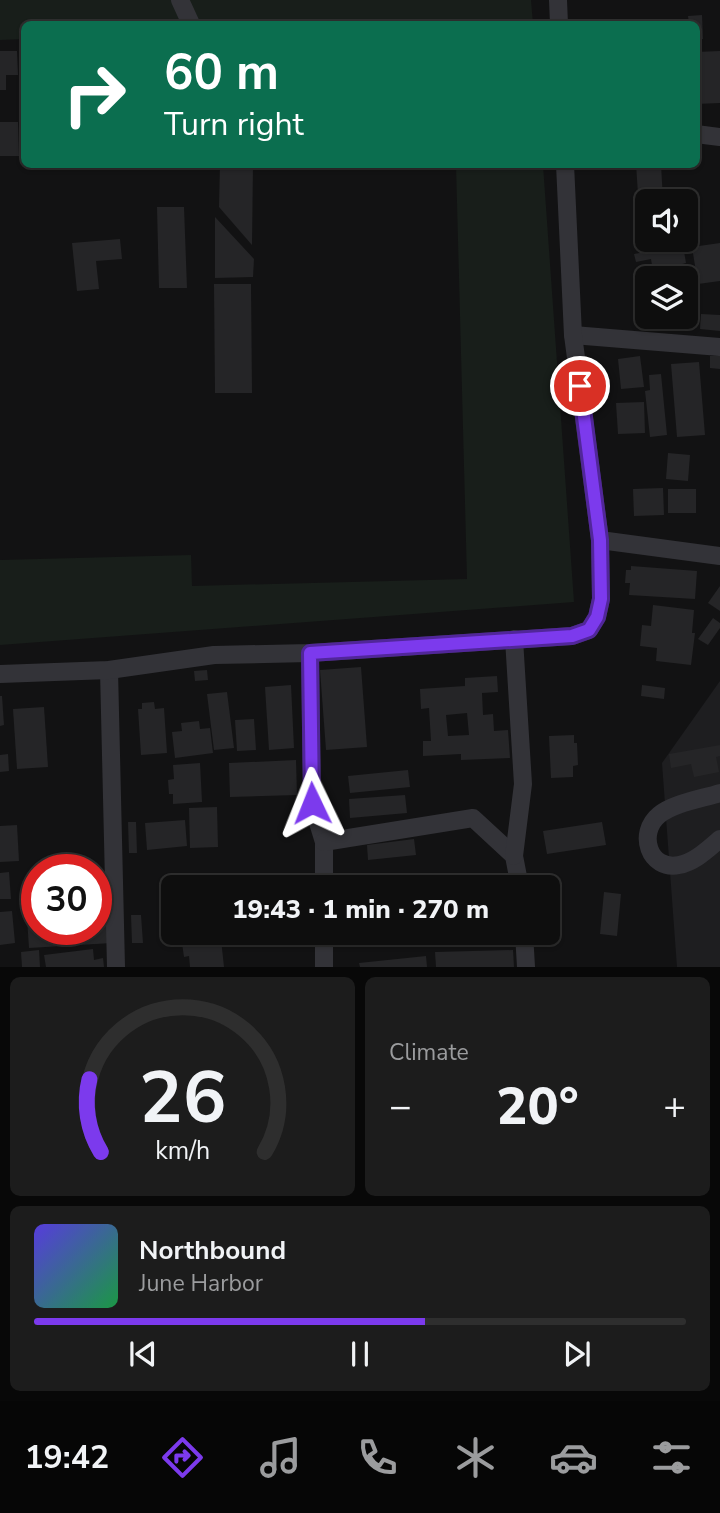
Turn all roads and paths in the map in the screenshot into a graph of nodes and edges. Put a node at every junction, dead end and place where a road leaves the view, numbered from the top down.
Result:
1 (180, 0) edge
2 (558, 0) edge
3 (190, 21) edge
4 (558, 21) edge
5 (700, 134) edge
6 (720, 137) edge
7 (565, 168) edge
8 (573, 335) junction
9 (720, 347) edge
10 (600, 540) junction
11 (720, 556) edge
12 (514, 639) junction
13 (310, 653) junction
14 (109, 670) junction
15 (0, 674) edge
16 (720, 793) edge
17 (720, 839) edge
18 (324, 842) junction
19 (514, 856) junction
20 (324, 875) edge
21 (518, 875) edge
22 (324, 945) edge
23 (525, 945) edge
24 (116, 967) edge
25 (324, 967) edge
26 (526, 967) edge

1 - 3 street
2 - 4 street
5 - 6 street
7 - 8 street
8 - 9 street
8 - 10 street
10 - 11 street
10 - 12 street
12 - 13 street
12 - 19 street
13 - 14 street
13 - 18 street
14 - 15 street
14 - 24 street
16 - 17 street
18 - 19 street
18 - 20 street
19 - 21 street
22 - 25 street
23 - 26 street

